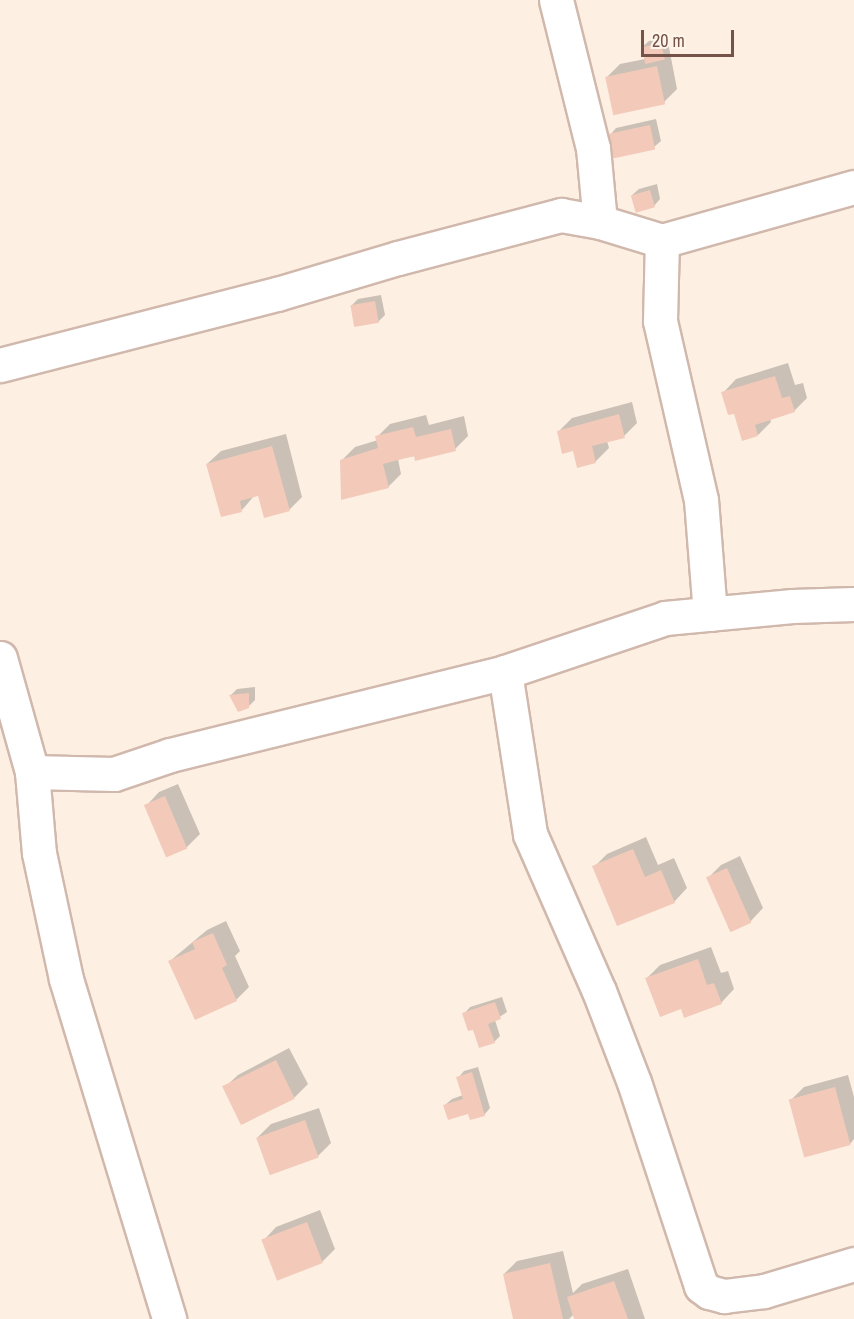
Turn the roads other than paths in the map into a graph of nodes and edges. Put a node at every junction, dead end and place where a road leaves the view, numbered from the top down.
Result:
1 (556, 0) edge
2 (854, 187) edge
3 (600, 222) junction
4 (662, 241) junction
5 (0, 365) edge
6 (854, 604) edge
7 (710, 614) junction
8 (0, 658) edge
9 (505, 672) junction
10 (6, 709) edge
11 (32, 772) junction
12 (854, 1264) edge
13 (169, 1319) edge

1 - 3 street
2 - 4 street
3 - 4 street
3 - 5 street
4 - 7 street
6 - 7 street
7 - 9 street
8 - 10 street
9 - 11 street
9 - 12 street
10 - 11 street
11 - 13 street

